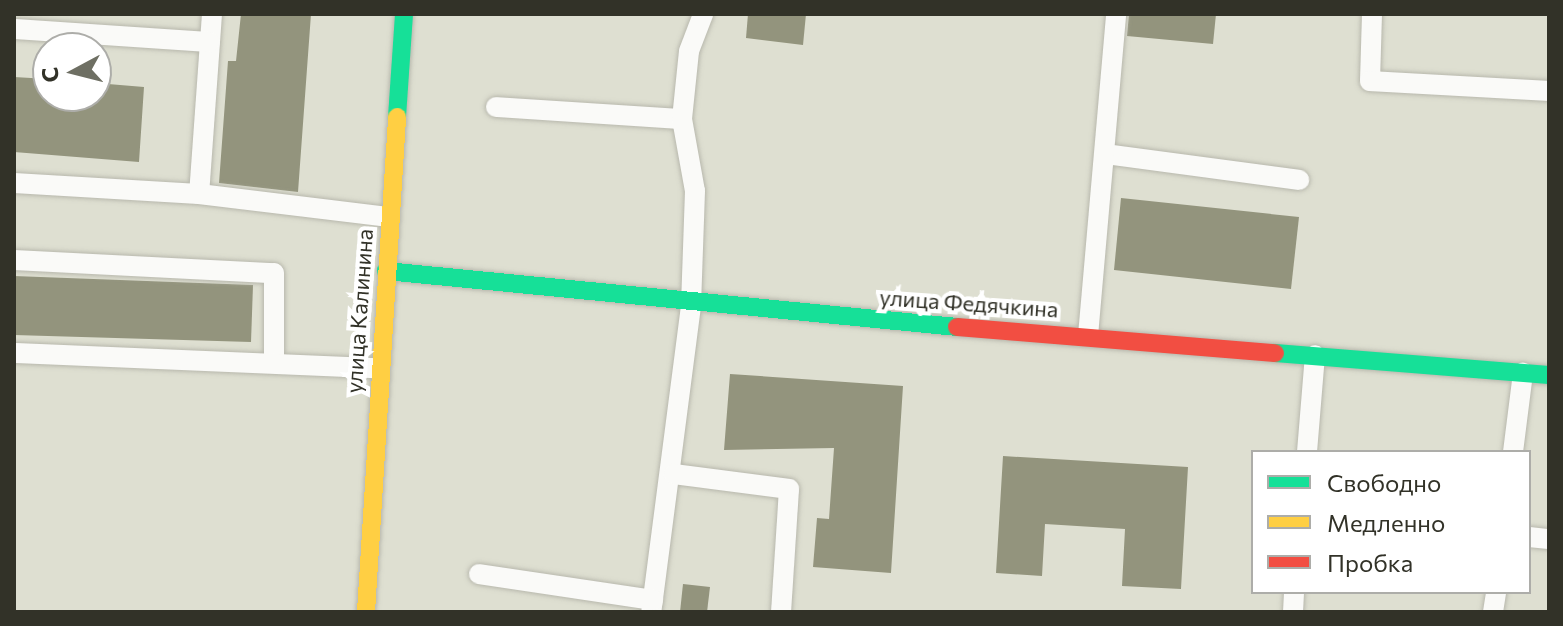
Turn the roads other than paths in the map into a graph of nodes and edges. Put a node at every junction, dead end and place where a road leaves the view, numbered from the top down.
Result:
1 (212, 14) edge
2 (404, 14) edge
3 (703, 14) edge
4 (1116, 14) edge
5 (1371, 14) edge
6 (14, 29) edge
7 (210, 42) junction
8 (1549, 91) edge
9 (496, 107) dead end
10 (682, 119) junction
11 (1105, 154) junction
12 (1299, 180) dead end
13 (14, 183) edge
14 (199, 194) junction
15 (390, 217) junction
16 (14, 260) edge
17 (386, 271) junction
18 (691, 306) junction
19 (1088, 336) junction
20 (14, 353) edge
21 (1315, 355) junction
22 (274, 362) junction
23 (379, 368) junction
24 (1523, 373) junction
25 (1549, 375) edge
26 (1307, 450) edge
27 (1513, 450) edge
28 (674, 474) junction
29 (479, 574) dead end
30 (652, 606) edge
31 (366, 612) edge
32 (781, 612) edge

1 - 7 lane
2 - 15 street, улица Калинина
3 - 10 lane
4 - 11 lane
5 - 8 lane
6 - 7 lane
7 - 14 lane
9 - 10 lane
10 - 18 lane
11 - 12 lane
11 - 19 lane
13 - 14 lane
14 - 15 lane
15 - 17 street, улица Калинина
16 - 22 lane
17 - 18 street, улица Федячкина
17 - 23 street, улица Калинина
18 - 19 street, улица Федячкина
18 - 28 lane
19 - 21 street, улица Федячкина
20 - 22 lane
21 - 24 street, улица Федячкина
21 - 26 lane
22 - 23 lane
23 - 31 street, улица Калинина
24 - 25 street, улица Федячкина
24 - 27 lane
28 - 30 lane
28 - 32 lane
29 - 30 lane

